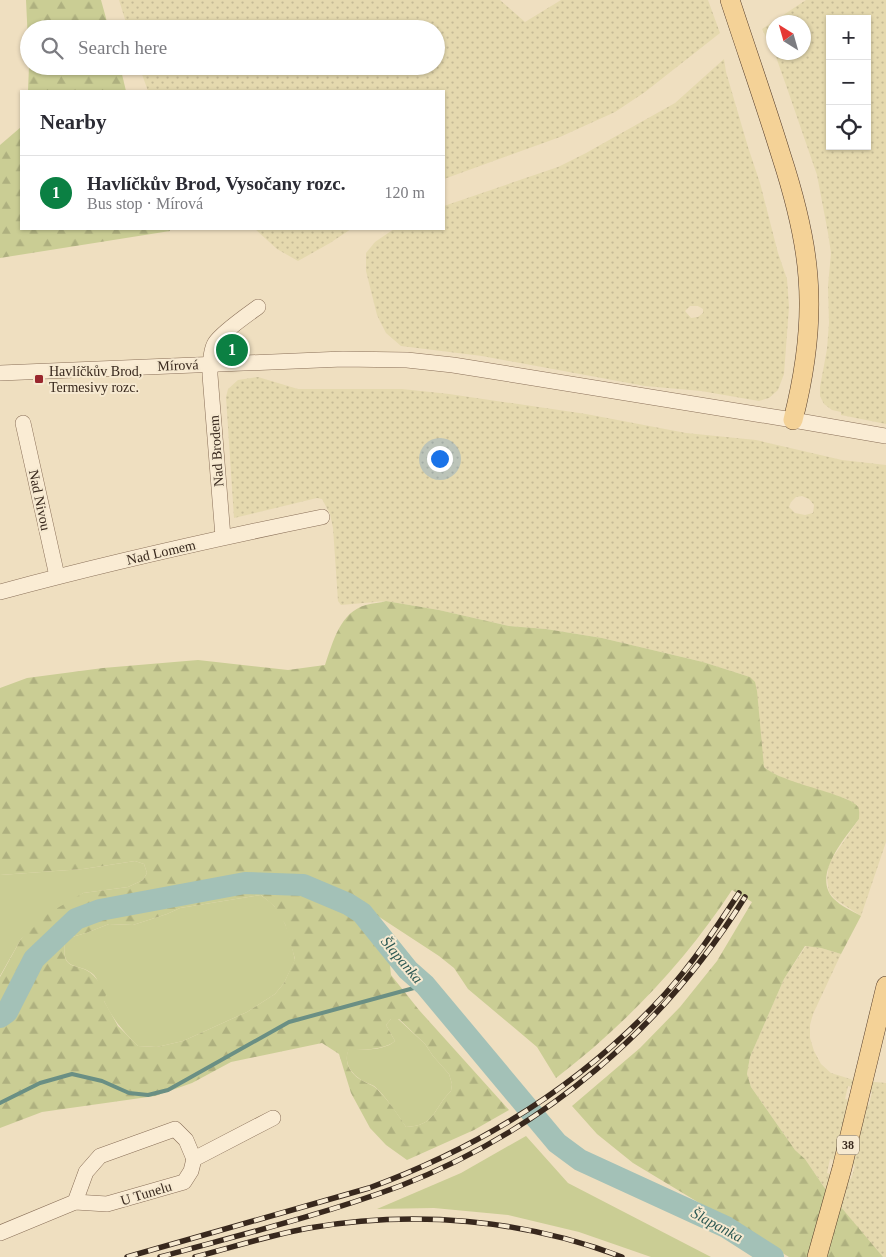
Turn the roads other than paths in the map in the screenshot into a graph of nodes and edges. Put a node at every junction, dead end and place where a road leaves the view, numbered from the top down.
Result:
1 (730, 0) edge
2 (258, 306) dead end
3 (210, 364) junction
4 (0, 373) edge
5 (793, 420) junction
6 (23, 423) dead end
7 (886, 436) edge
8 (322, 517) dead end
9 (223, 538) junction
10 (57, 576) junction
11 (0, 592) edge
12 (886, 986) edge
13 (273, 1118) dead end
14 (194, 1159) junction
15 (76, 1202) junction
16 (0, 1233) edge
17 (817, 1257) edge

1 - 5 main road
2 - 3 street
3 - 4 street, Mírová
3 - 5 street, Mírová
3 - 9 street, Nad Brodem
5 - 7 street, Mírová
6 - 10 street, Nad Nivou
8 - 9 street, Nad Lomem
9 - 10 street, Nad Lomem
10 - 11 street, Nad Lomem
12 - 17 main road, 38
13 - 14 street
14 - 15 street, U Tunelu
14 - 15 street
15 - 16 street, U Tunelu

